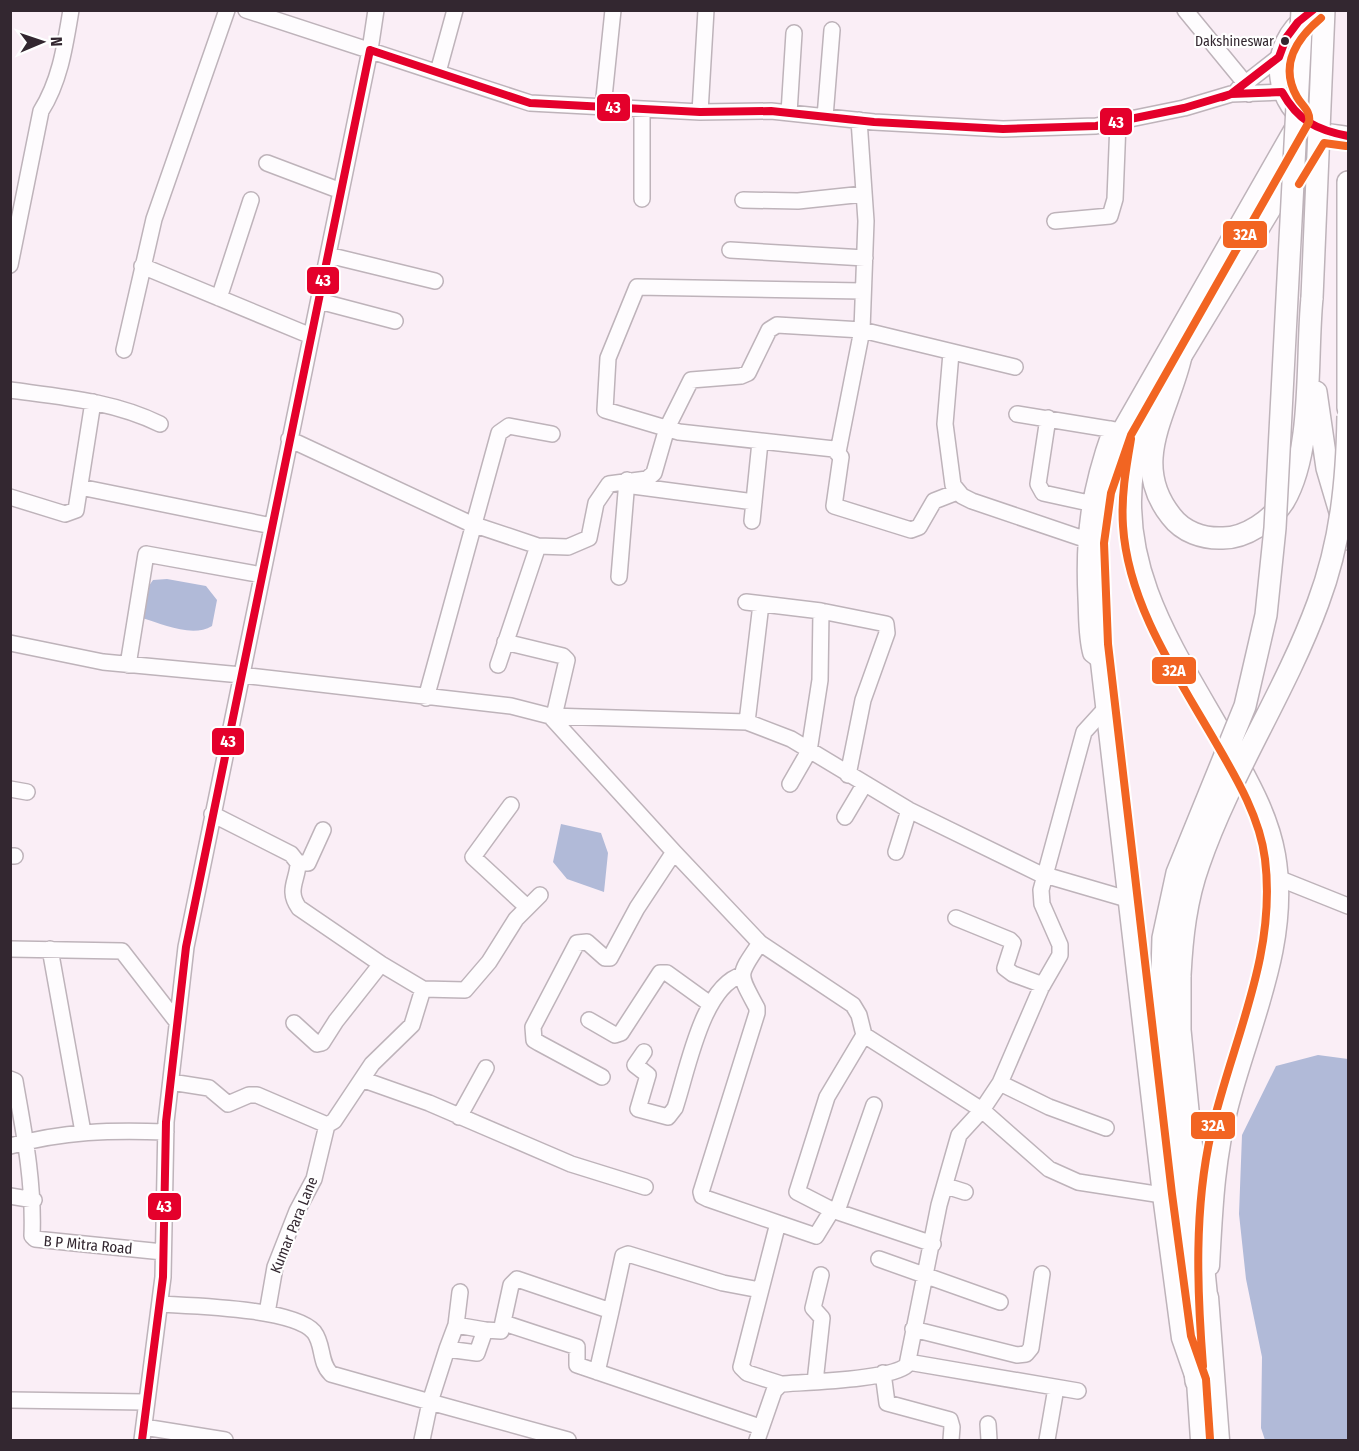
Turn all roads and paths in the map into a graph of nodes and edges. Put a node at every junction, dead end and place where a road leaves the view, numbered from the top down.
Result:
1 (71, 10) edge
2 (227, 10) edge
3 (246, 10) edge
4 (376, 10) edge
5 (455, 10) edge
6 (613, 10) edge
7 (706, 10) edge
8 (1185, 10) edge
9 (1302, 10) edge
10 (1314, 10) edge
11 (1324, 10) edge
12 (832, 30) dead end
13 (794, 33) dead end
14 (370, 50) junction
15 (1279, 57) junction
16 (438, 72) junction
17 (1247, 88) junction
18 (1282, 92) junction
19 (603, 107) junction
20 (642, 109) junction
21 (700, 112) junction
22 (789, 113) junction
23 (825, 117) junction
24 (1299, 118) junction
25 (859, 120) junction
26 (1118, 122) junction
27 (1319, 131) junction
28 (1348, 136) edge
29 (267, 163) dead end
30 (1348, 182) edge
31 (341, 191) junction
32 (864, 194) junction
33 (642, 199) dead end
34 (251, 200) dead end
35 (743, 200) dead end
36 (1055, 221) dead end
37 (730, 250) dead end
38 (328, 255) junction
39 (865, 258) junction
40 (10, 266) edge
41 (142, 266) junction
42 (435, 280) dead end
43 (862, 291) junction
44 (219, 298) junction
45 (1312, 298) junction
46 (319, 301) junction
47 (395, 321) dead end
48 (862, 330) junction
49 (311, 336) junction
50 (124, 350) dead end
51 (951, 353) junction
52 (1181, 356) junction
53 (1015, 367) dead end
54 (10, 390) edge
55 (93, 402) junction
56 (1348, 408) edge
57 (1017, 414) dead end
58 (1348, 416) edge
59 (1048, 418) junction
60 (160, 424) dead end
61 (667, 428) junction
62 (1116, 430) junction
63 (552, 434) dead end
64 (289, 439) junction
65 (760, 442) junction
66 (838, 452) junction
67 (627, 483) junction
68 (80, 487) junction
69 (957, 492) junction
70 (10, 497) edge
71 (754, 502) junction
72 (1089, 503) junction
73 (752, 520) dead end
74 (474, 525) junction
75 (272, 526) junction
76 (1348, 539) edge
77 (1089, 541) junction
78 (538, 546) junction
79 (262, 575) junction
80 (619, 577) dead end
81 (821, 611) junction
82 (505, 642) junction
83 (10, 643) edge
84 (128, 664) junction
85 (498, 665) dead end
86 (241, 675) junction
87 (426, 698) junction
88 (1105, 709) junction
89 (552, 716) junction
90 (747, 722) junction
91 (809, 751) junction
92 (848, 775) junction
93 (789, 783) dead end
94 (864, 785) junction
95 (10, 789) edge
96 (27, 792) dead end
97 (511, 805) dead end
98 (909, 810) junction
99 (213, 814) junction
100 (845, 817) dead end
101 (323, 830) dead end
102 (674, 852) junction
103 (896, 852) dead end
104 (298, 863) junction
105 (1046, 876) junction
106 (1278, 878) junction
107 (540, 895) dead end
108 (1127, 899) junction
109 (1348, 906) edge
110 (527, 907) junction
111 (956, 918) dead end
112 (760, 943) junction
113 (10, 949) edge
114 (50, 950) junction
115 (381, 964) junction
116 (1171, 974) junction
117 (741, 975) junction
118 (1043, 985) junction
119 (423, 989) junction
120 (711, 1004) junction
121 (589, 1020) dead end
122 (177, 1022) junction
123 (294, 1023) dead end
124 (864, 1035) junction
125 (644, 1052) dead end
126 (486, 1068) dead end
127 (602, 1077) dead end
128 (10, 1079) edge
129 (364, 1080) junction
130 (171, 1082) junction
131 (1000, 1083) junction
132 (874, 1105) dead end
133 (982, 1110) junction
134 (459, 1117) junction
135 (327, 1125) junction
136 (1106, 1128) dead end
137 (83, 1132) junction
138 (166, 1132) junction
139 (26, 1142) junction
140 (10, 1146) edge
141 (946, 1186) junction
142 (645, 1187) dead end
143 (965, 1192) dead end
144 (1162, 1195) junction
145 (10, 1196) edge
146 (34, 1200) junction
147 (834, 1211) junction
148 (778, 1223) junction
149 (933, 1244) junction
150 (163, 1252) junction
151 (879, 1259) dead end
152 (1042, 1274) dead end
153 (821, 1275) dead end
154 (925, 1278) junction
155 (760, 1290) junction
156 (460, 1292) dead end
157 (1000, 1302) dead end
158 (160, 1304) junction
159 (611, 1311) junction
160 (1208, 1311) junction
161 (267, 1312) junction
162 (504, 1323) junction
163 (456, 1324) junction
164 (914, 1329) junction
165 (485, 1330) junction
166 (447, 1349) junction
167 (908, 1362) junction
168 (597, 1372) junction
169 (883, 1373) junction
170 (1196, 1381) junction
171 (815, 1382) junction
172 (781, 1384) junction
173 (1056, 1388) junction
174 (1078, 1391) dead end
175 (10, 1400) edge
176 (145, 1402) junction
177 (430, 1402) junction
178 (988, 1424) dead end
179 (143, 1434) edge
180 (758, 1434) edge
181 (225, 1440) edge
182 (422, 1440) edge
183 (568, 1440) edge
184 (951, 1440) edge
185 (988, 1440) edge
186 (1047, 1440) edge
187 (1200, 1440) edge
188 (1220, 1440) edge

1 - 40 street
2 - 41 street
3 - 14 street
4 - 14 street
5 - 16 street
6 - 19 street
7 - 21 street
8 - 17 street
9 - 116 highway, bridge
10 - 15 main road
11 - 45 highway, bridge
12 - 23 street
13 - 22 street
14 - 16 street
14 - 31 street
15 - 17 street
15 - 18 main road
16 - 19 street
17 - 18 street
17 - 26 street
18 - 24 main road
19 - 20 street
20 - 21 street
20 - 33 street
21 - 22 street
22 - 23 street
23 - 25 street
24 - 27 main road
24 - 62 main road
25 - 26 street
25 - 32 street
26 - 36 street
27 - 28 main road
27 - 52 main road
29 - 31 street
30 - 56 highway
31 - 38 street
32 - 35 street
32 - 39 street
34 - 44 street
37 - 39 street
38 - 42 street
38 - 46 street
39 - 43 street
41 - 44 street
41 - 50 street
43 - 48 street
43 - 61 street
44 - 49 street
45 - 52 highway
45 - 76 highway
46 - 47 street
46 - 49 street
48 - 51 street
48 - 61 street
48 - 66 street
49 - 64 street
51 - 53 street
51 - 69 street
52 - 106 main road
54 - 55 street
55 - 60 street
55 - 68 street
57 - 59 street
58 - 116 highway, bridge
59 - 62 street
59 - 72 street
61 - 65 street
61 - 67 street
62 - 72 street
62 - 77 main road
63 - 74 street
64 - 74 street
64 - 75 street
65 - 66 street
65 - 71 street
66 - 69 street
67 - 71 street
67 - 78 street
67 - 80 street
68 - 70 street
68 - 75 street
69 - 77 street
71 - 73 street
72 - 77 street
74 - 78 street
74 - 87 street
75 - 79 street
77 - 88 main road
78 - 82 street
79 - 84 street
79 - 86 street
81 - 90 street
81 - 91 street
81 - 92 street
82 - 85 street
82 - 89 street
83 - 84 street
84 - 86 street
86 - 87 street
86 - 99 street
87 - 89 street
88 - 105 street
88 - 108 main road
89 - 90 street
89 - 102 street
90 - 91 street
91 - 92 street
91 - 93 street
92 - 94 street
94 - 98 street
94 - 100 street
95 - 96 street
97 - 110 street
98 - 103 street
98 - 105 street
99 - 104 street
99 - 122 street
101 - 104 street
102 - 112 street
102 - 127 street
104 - 115 street
105 - 108 street
105 - 118 street
106 - 109 street
106 - 160 main road
107 - 110 street
108 - 144 main road
110 - 119 street
111 - 118 street
112 - 117 street
112 - 124 street
113 - 114 street
114 - 122 street
114 - 137 street
115 - 119 street
115 - 123 street
116 - 160 highway
116 - 170 highway
117 - 120 street
117 - 148 street
118 - 131 street
119 - 129 street, Kumar Para Lane
120 - 121 street
120 - 125 street
122 - 130 street
124 - 133 street
124 - 147 street
126 - 134 street
128 - 139 street, B P Mitra Road
129 - 134 street
129 - 135 street, Kumar Para Lane
130 - 135 street
130 - 138 street
131 - 133 street
131 - 136 street
132 - 147 street
133 - 141 street
133 - 144 street
134 - 142 street
135 - 161 street, Kumar Para Lane
137 - 138 street
137 - 139 street
138 - 150 street
139 - 140 street
139 - 146 street, B P Mitra Road
141 - 143 street
141 - 149 street
144 - 170 main road
145 - 146 street
146 - 150 street, B P Mitra Road
147 - 148 street
147 - 149 street
148 - 155 street
149 - 154 street
150 - 158 street
151 - 154 street
152 - 164 street
153 - 171 street
154 - 157 street
154 - 164 street
155 - 159 street
155 - 172 street
156 - 163 street
158 - 161 street
158 - 176 street
159 - 162 street
159 - 168 street
160 - 188 main road
161 - 177 street
162 - 165 street
162 - 168 street
163 - 165 street
163 - 166 street
164 - 167 street
165 - 166 street
166 - 177 street
167 - 169 street
167 - 173 street
168 - 180 street
169 - 171 street
169 - 184 street
170 - 187 main road
171 - 172 street
172 - 180 street
173 - 174 street
173 - 186 street
175 - 176 street
176 - 179 street
177 - 182 street
177 - 183 street
178 - 185 street
179 - 181 street

